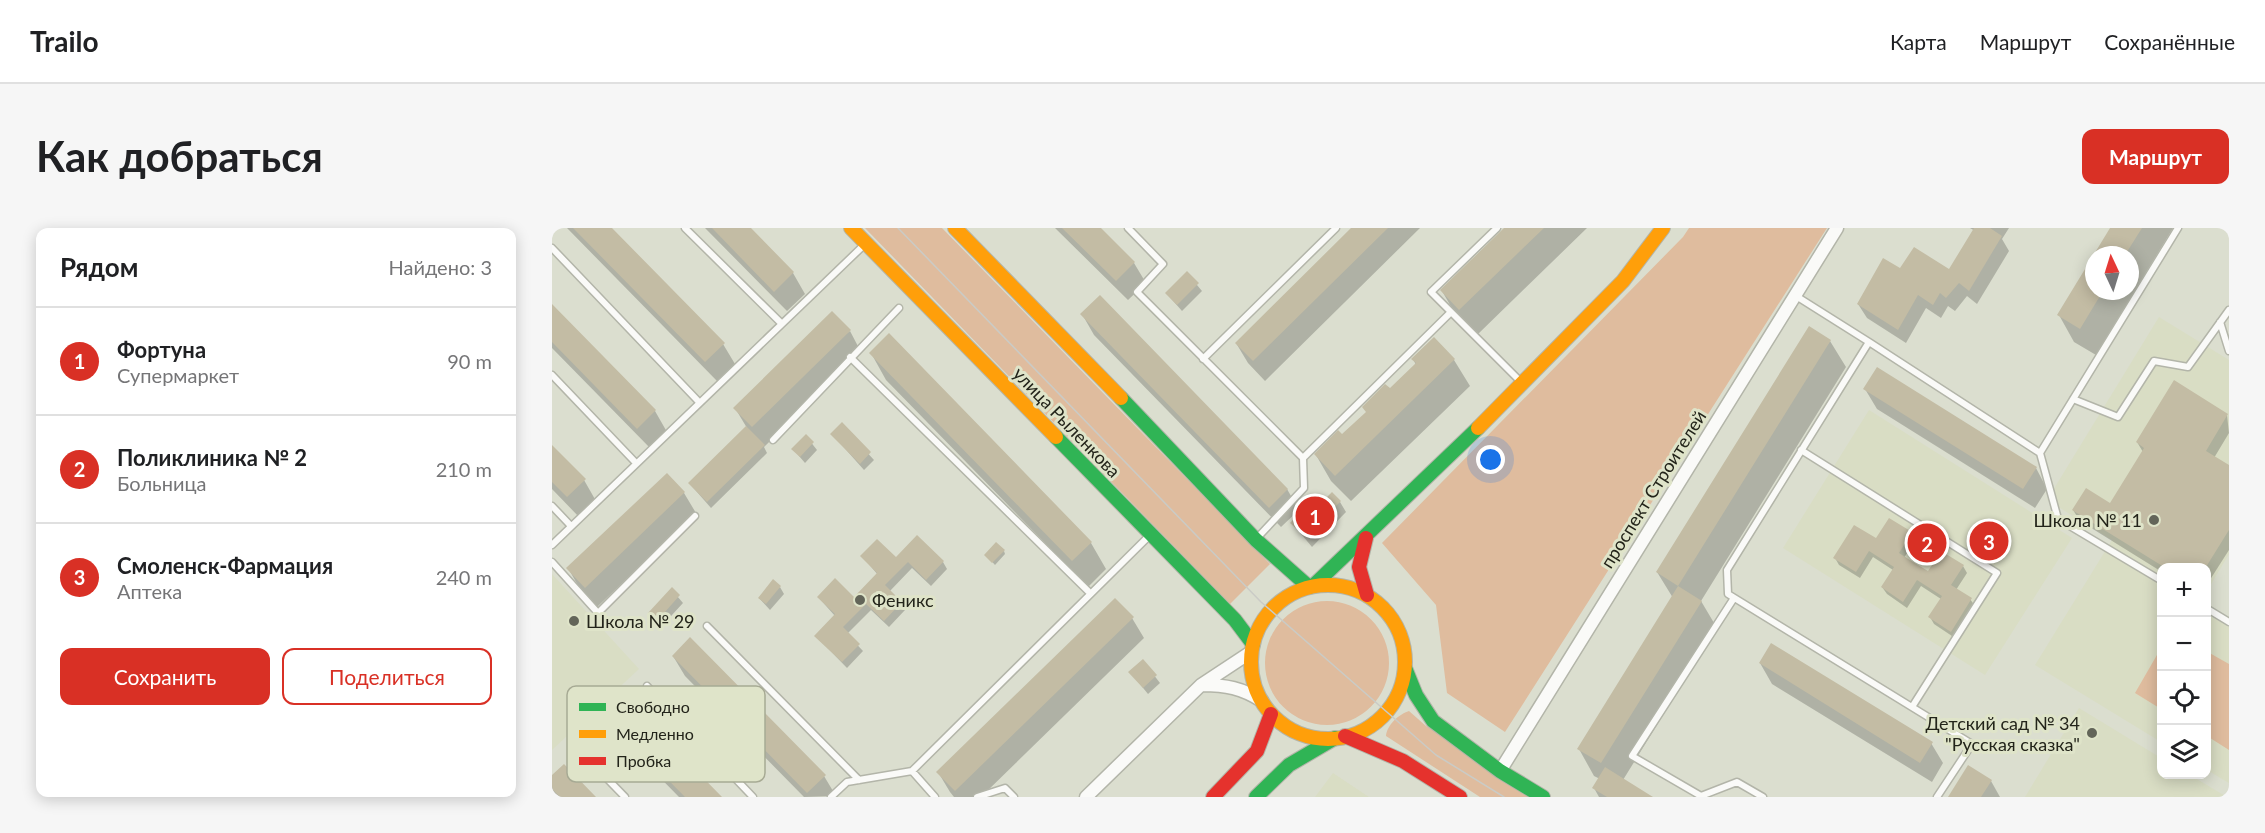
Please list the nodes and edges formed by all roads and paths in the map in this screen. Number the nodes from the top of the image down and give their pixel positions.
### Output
1 (685, 228) edge
2 (851, 228) edge
3 (955, 228) edge
4 (1128, 228) edge
5 (1336, 228) edge
6 (1497, 228) edge
7 (1663, 228) edge
8 (1837, 228) edge
9 (2178, 228) edge
10 (866, 243) junction
11 (552, 248) edge
12 (1796, 296) junction
13 (898, 308) dead end
14 (2229, 309) edge
15 (1450, 313) junction
16 (2220, 322) junction
17 (781, 323) junction
18 (1869, 342) junction
19 (2229, 351) edge
20 (850, 357) junction
21 (1203, 359) junction
22 (552, 375) edge
23 (1524, 384) junction
24 (2073, 399) junction
25 (699, 402) junction
26 (773, 440) dead end
27 (1801, 450) junction
28 (2040, 453) junction
29 (1303, 458) junction
30 (636, 463) junction
31 (552, 506) edge
32 (695, 516) dead end
33 (571, 526) junction
34 (1151, 534) junction
35 (1366, 536) junction
36 (1256, 540) junction
37 (552, 545) edge
38 (552, 562) edge
39 (2157, 578) edge
40 (1311, 587) junction
41 (1090, 593) junction
42 (1367, 596) junction
43 (1734, 598) junction
44 (2211, 611) edge
45 (2229, 622) edge
46 (707, 626) dead end
47 (1252, 649) junction
48 (1405, 668) junction
49 (1201, 685) junction
50 (1262, 701) junction
51 (1912, 707) junction
52 (1271, 714) junction
53 (1340, 737) junction
54 (912, 771) junction
55 (1500, 771) junction
56 (859, 780) junction
57 (610, 782) edge
58 (739, 782) edge
59 (625, 797) edge
60 (753, 797) edge
61 (831, 797) edge
62 (935, 797) edge
63 (977, 797) edge
64 (1014, 797) edge
65 (1086, 797) edge
66 (1213, 797) edge
67 (1256, 797) edge
68 (1460, 797) edge
69 (1543, 797) edge
70 (1763, 797) edge
71 (1937, 797) edge

1 - 17 lane
2 - 10 main road, улица Рыленкова
3 - 36 main road
4 - 21 lane
5 - 21 lane
6 - 15 lane
7 - 23 main road
8 - 12 street, проспект Строителей
9 - 24 lane
10 - 17 lane
10 - 34 main road, улица Рыленкова
11 - 25 lane
12 - 18 lane
12 - 55 street, проспект Строителей
13 - 20 lane
14 - 16 lane
15 - 23 lane
15 - 29 lane
16 - 19 lane
16 - 24 lane
17 - 25 lane
18 - 27 lane
18 - 28 lane
20 - 26 lane
20 - 41 lane
21 - 29 lane
22 - 30 lane
23 - 35 main road
24 - 28 lane
25 - 30 lane
27 - 43 lane
27 - 51 lane
28 - 39 lane
29 - 36 lane
30 - 33 lane
31 - 33 lane
32 - 38 lane
33 - 37 lane
34 - 41 lane
34 - 47 main road, улица Рыленкова
35 - 40 main road
35 - 42 main road
36 - 40 main road
40 - 42 main road
40 - 47 main road
41 - 54 lane
42 - 48 main road
43 - 51 lane
43 - 70 lane
44 - 45 lane
46 - 56 lane
47 - 49 street
47 - 50 main road
48 - 53 main road
48 - 55 main road
49 - 50 street
49 - 65 street
50 - 52 main road
51 - 71 lane
52 - 53 main road
52 - 66 main road
53 - 67 main road
53 - 68 main road
54 - 56 lane
54 - 62 lane
55 - 69 main road
56 - 61 lane
57 - 59 lane
58 - 60 lane
63 - 64 lane

